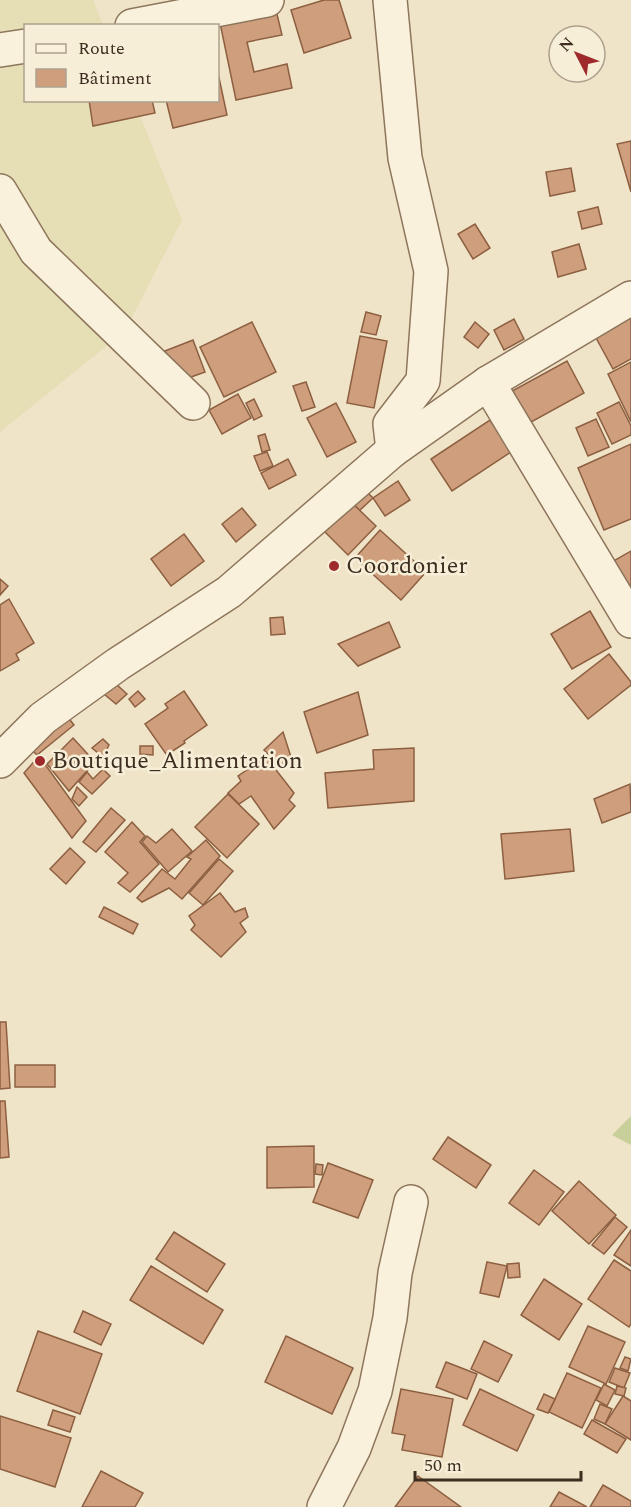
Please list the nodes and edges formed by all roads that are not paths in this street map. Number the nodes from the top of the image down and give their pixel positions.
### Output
1 (267, 0) edge
2 (390, 0) edge
3 (142, 24) edge
4 (24, 46) edge
5 (0, 50) edge
6 (0, 191) edge
7 (631, 298) edge
8 (488, 383) junction
9 (193, 403) dead end
10 (393, 450) junction
11 (631, 621) edge
12 (0, 761) edge
13 (411, 1202) dead end
14 (324, 1507) edge

1 - 3 street
2 - 10 street
4 - 5 street
6 - 9 street
7 - 8 street
8 - 10 street
8 - 11 street
10 - 12 street
13 - 14 street

